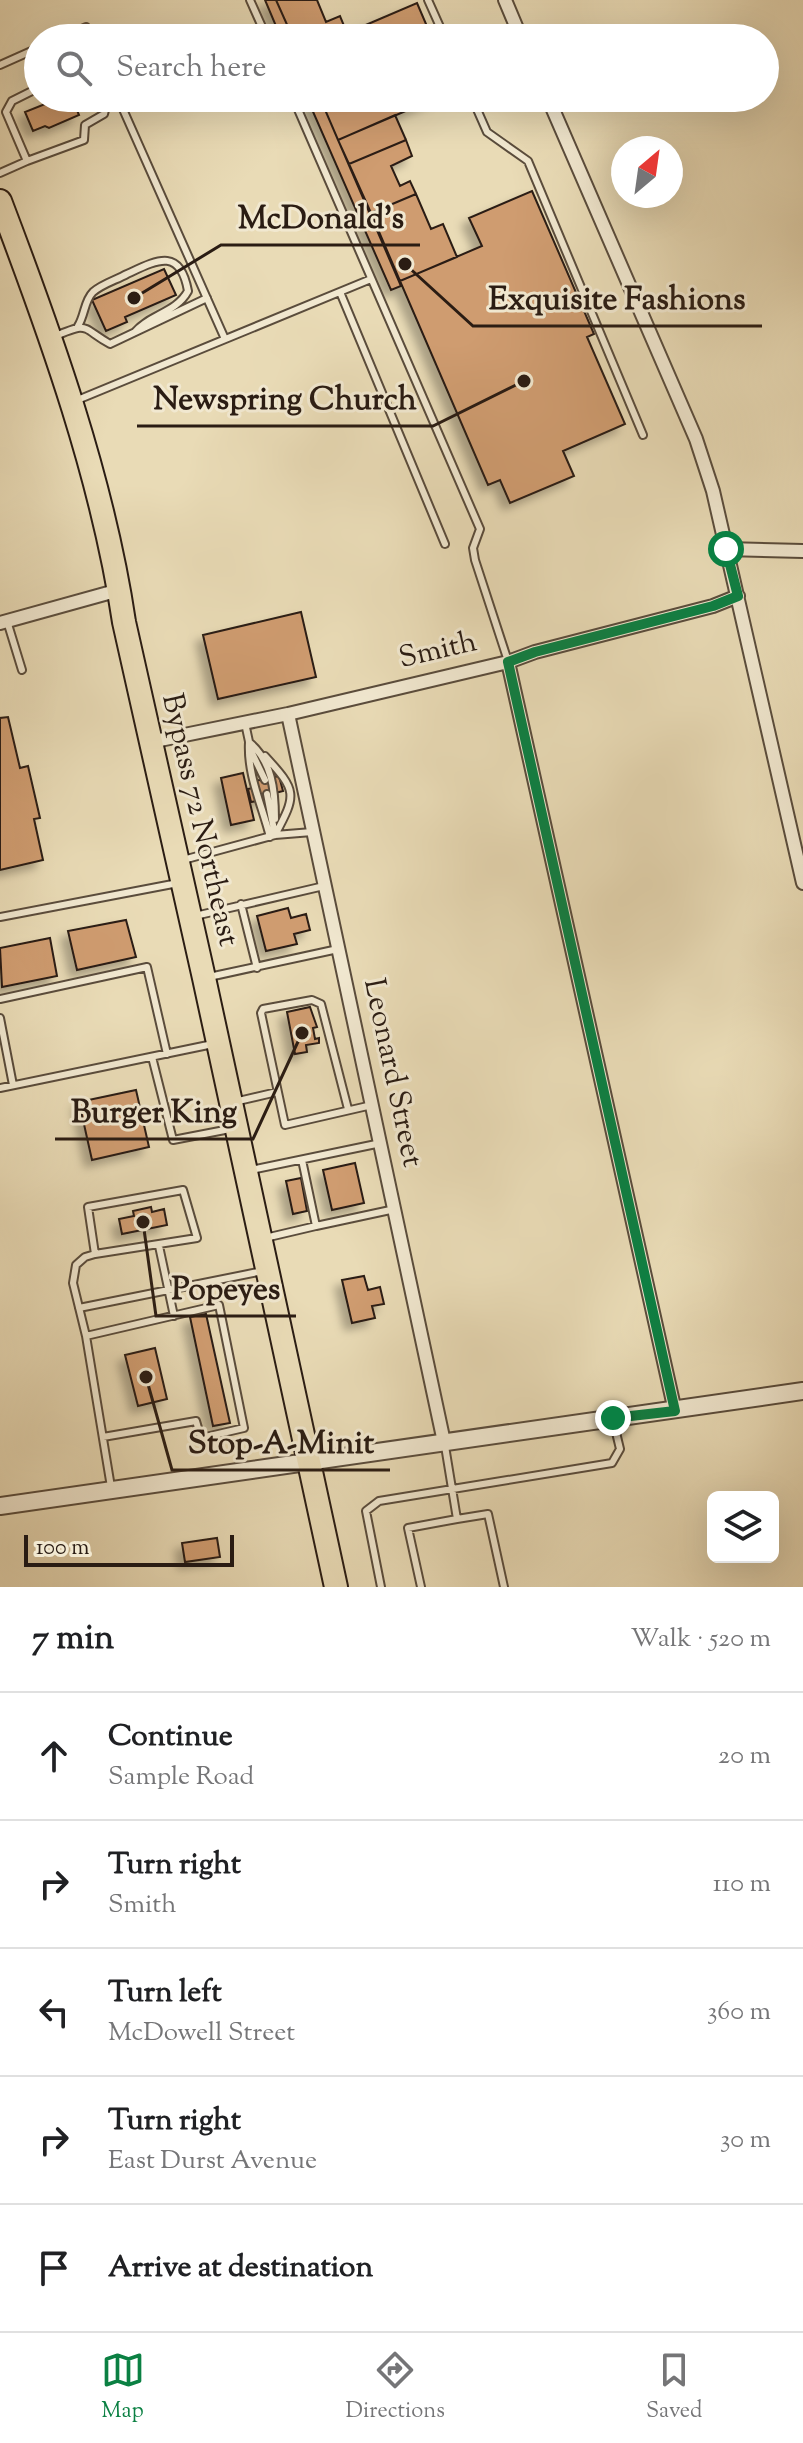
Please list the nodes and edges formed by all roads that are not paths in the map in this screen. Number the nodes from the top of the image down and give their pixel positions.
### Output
1 (250, 0) edge
2 (428, 0) edge
3 (505, 0) edge
4 (261, 24) edge
5 (439, 24) edge
6 (515, 24) edge
7 (24, 54) edge
8 (0, 65) edge
9 (24, 95) edge
10 (104, 112) edge
11 (124, 112) edge
12 (299, 112) edge
13 (478, 112) edge
14 (554, 112) edge
15 (27, 161) junction
16 (0, 173) edge
17 (0, 201) edge
18 (371, 279) junction
19 (340, 292) junction
20 (207, 298) junction
21 (78, 326) junction
22 (135, 332) junction
23 (49, 339) junction
24 (225, 339) junction
25 (70, 403) junction
26 (643, 435) dead end
27 (445, 544) dead end
28 (726, 549) junction
29 (803, 551) edge
30 (119, 590) junction
31 (738, 596) junction
32 (4, 622) edge
33 (508, 662) junction
34 (22, 670) dead end
35 (288, 714) junction
36 (245, 722) junction
37 (150, 742) junction
38 (249, 742) junction
39 (262, 753) junction
40 (265, 780) dead end
41 (267, 794) dead end
42 (312, 832) junction
43 (272, 836) junction
44 (179, 872) junction
45 (803, 883) edge
46 (324, 886) junction
47 (241, 904) junction
48 (0, 917) edge
49 (190, 917) junction
50 (338, 949) junction
51 (257, 968) junction
52 (204, 978) junction
53 (0, 999) edge
54 (0, 1018) edge
55 (217, 1043) junction
56 (167, 1054) junction
57 (152, 1057) junction
58 (13, 1085) junction
59 (0, 1088) edge
60 (277, 1092) junction
61 (230, 1103) junction
62 (373, 1104) junction
63 (348, 1109) junction
64 (235, 1128) junction
65 (381, 1143) junction
66 (302, 1160) junction
67 (245, 1172) junction
68 (395, 1209) junction
69 (316, 1226) junction
70 (261, 1240) junction
71 (159, 1246) junction
72 (95, 1254) junction
73 (267, 1270) junction
74 (169, 1288) junction
75 (79, 1308) junction
76 (174, 1316) junction
77 (86, 1336) junction
78 (803, 1391) edge
79 (675, 1411) junction
80 (613, 1418) junction
81 (103, 1437) junction
82 (444, 1442) junction
83 (309, 1462) junction
84 (451, 1489) junction
85 (111, 1490) junction
86 (0, 1506) edge
87 (457, 1519) junction
88 (380, 1534) dead end
89 (371, 1535) junction
90 (382, 1549) dead end
91 (374, 1551) junction
92 (387, 1562) dead end
93 (376, 1564) junction
94 (336, 1587) edge
95 (381, 1587) edge
96 (421, 1587) edge
97 (504, 1587) edge

1 - 4 lane
2 - 5 lane
3 - 6 street
7 - 8 lane
9 - 15 lane
10 - 15 lane
11 - 20 lane
12 - 18 lane
13 - 26 lane
14 - 28 street
15 - 16 lane
17 - 23 highway, Bypass 72 Northeast
18 - 19 lane
18 - 33 lane
19 - 24 lane
19 - 27 lane
20 - 22 lane
20 - 24 lane
21 - 22 lane
21 - 22 lane
21 - 23 lane
23 - 25 highway, Bypass 72 Northeast
24 - 25 lane
25 - 30 highway, Bypass 72 Northeast
28 - 29 street
28 - 31 street
30 - 32 street
30 - 37 highway, Bypass 72 Northeast
31 - 33 street, Smith
31 - 45 street
32 - 34 lane
33 - 35 street, Smith
33 - 79 street
35 - 36 street, Smith
35 - 42 street, Leonard Street
36 - 37 street, Smith
36 - 38 lane
37 - 44 highway, Bypass 72 Northeast
38 - 39 lane
38 - 40 lane
38 - 43 lane
39 - 43 lane
39 - 43 lane
41 - 43 lane
42 - 43 lane
42 - 46 street, Leonard Street
43 - 44 lane
44 - 48 lane
44 - 49 highway, Bypass 72 Northeast
46 - 47 lane
46 - 50 street, Leonard Street
47 - 49 lane
47 - 51 lane
49 - 52 highway, Bypass 72 Northeast
50 - 51 lane
50 - 62 street, Leonard Street
51 - 52 lane
52 - 55 highway, Bypass 72 Northeast
53 - 56 lane
54 - 58 lane
55 - 56 lane
55 - 61 highway, Bypass 72 Northeast
56 - 57 lane
57 - 58 lane
57 - 64 lane
58 - 59 lane
60 - 61 lane
60 - 63 lane
60 - 63 lane
61 - 64 highway, Bypass 72 Northeast
62 - 63 lane
62 - 65 street, Leonard Street
64 - 67 highway, Bypass 72 Northeast
65 - 66 lane
65 - 68 street, Leonard Street
66 - 67 lane
66 - 69 lane
67 - 70 highway, Bypass 72 Northeast
68 - 69 lane
68 - 82 street, Leonard Street
69 - 70 lane
70 - 73 highway, Bypass 72 Northeast
71 - 72 lane
71 - 72 lane
71 - 74 lane
72 - 75 lane
73 - 74 lane
73 - 83 highway, Bypass 72 Northeast
74 - 75 lane
74 - 76 lane
75 - 77 lane
76 - 77 lane
76 - 81 lane
77 - 81 lane
78 - 79 street
79 - 80 street
80 - 82 street
80 - 84 lane
81 - 85 lane
82 - 83 street
82 - 84 lane
83 - 85 street
83 - 94 highway, Bypass 72 Northeast
84 - 87 lane
84 - 89 lane
85 - 86 street
87 - 96 lane
87 - 97 lane
88 - 89 lane
89 - 91 lane
90 - 91 lane
91 - 93 lane
92 - 93 lane
93 - 95 lane

